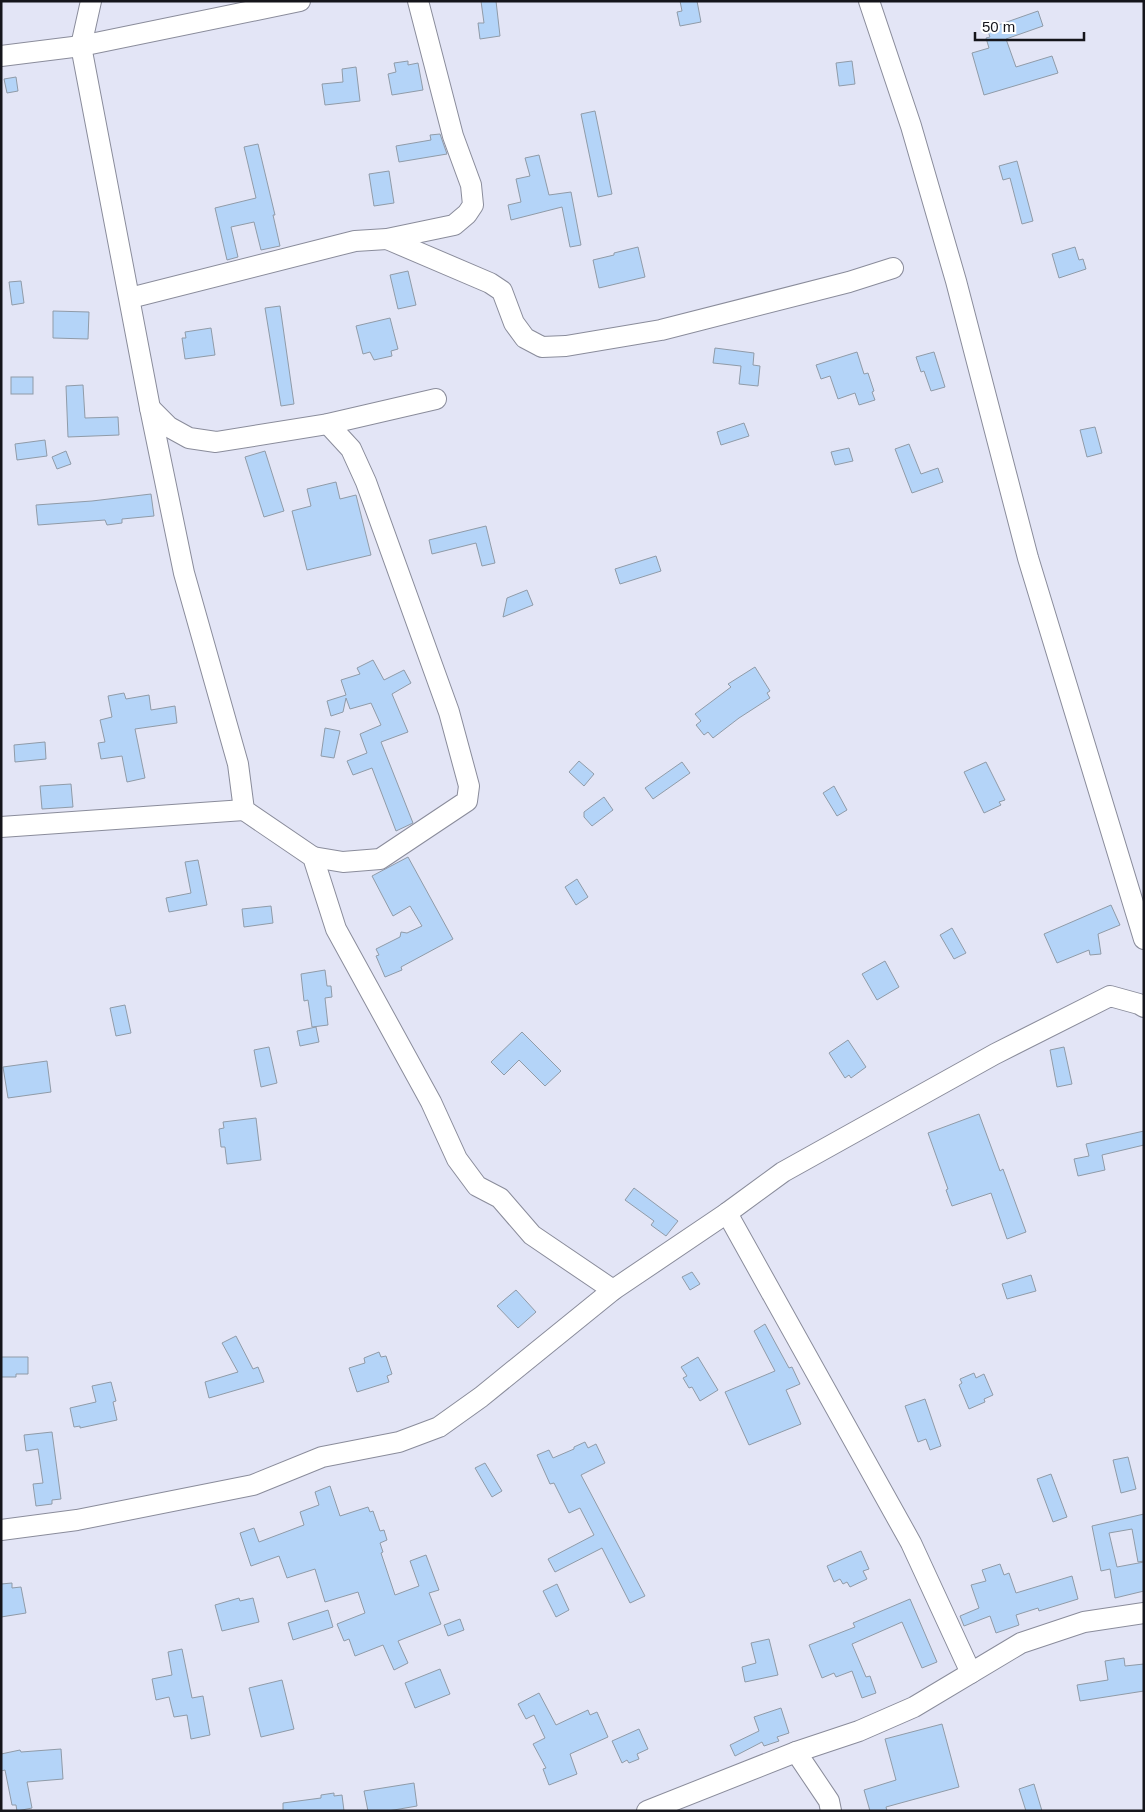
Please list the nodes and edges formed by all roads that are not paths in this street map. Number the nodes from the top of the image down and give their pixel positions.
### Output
1 (91, 1) edge
2 (300, 1) edge
3 (418, 1) edge
4 (868, 1) edge
5 (81, 46) junction
6 (1, 50) edge
7 (23, 53) junction
8 (1, 56) edge
9 (387, 239) junction
10 (893, 268) dead end
11 (130, 298) junction
12 (436, 399) dead end
13 (150, 408) junction
14 (328, 424) junction
15 (244, 810) junction
16 (1, 828) edge
17 (313, 857) junction
18 (1144, 939) edge
19 (1144, 1007) edge
20 (727, 1213) junction
21 (614, 1290) junction
22 (1, 1530) edge
23 (1144, 1613) edge
24 (971, 1673) junction
25 (796, 1752) junction
26 (647, 1811) edge
27 (831, 1811) edge

1 - 5 street
2 - 5 street
3 - 9 street
4 - 18 street
5 - 7 street
5 - 11 street
6 - 7 street
7 - 8 street
9 - 10 street
9 - 11 street
11 - 13 street
12 - 14 street
13 - 14 street
13 - 15 street
14 - 17 street
15 - 16 street
15 - 17 street
17 - 21 street
19 - 20 street
20 - 21 street
20 - 24 street
21 - 22 street
23 - 24 street
24 - 25 street
25 - 26 street
25 - 27 street

